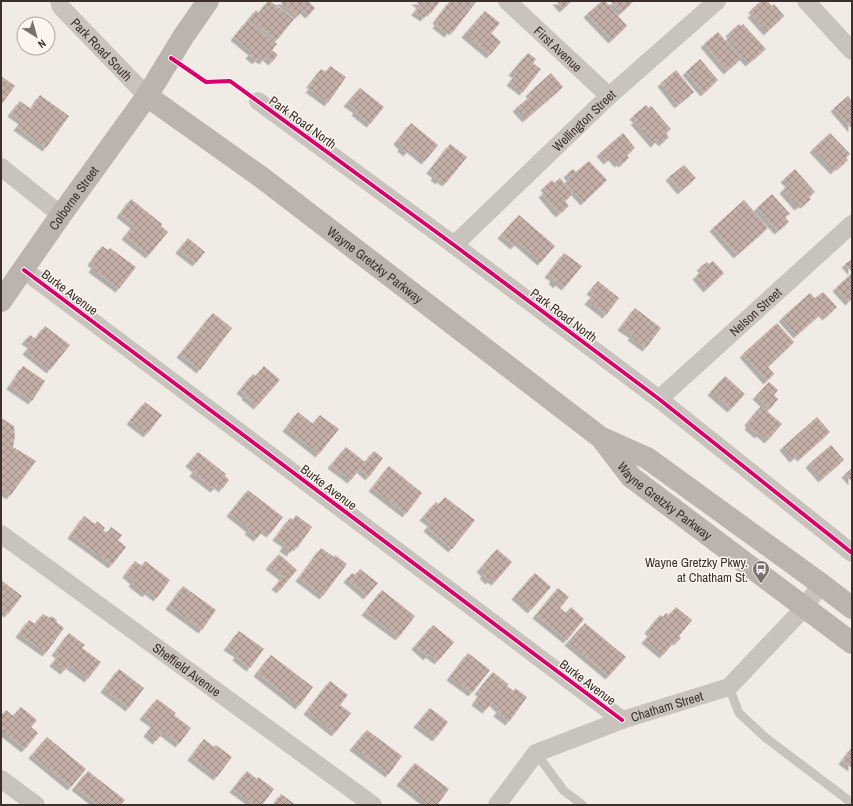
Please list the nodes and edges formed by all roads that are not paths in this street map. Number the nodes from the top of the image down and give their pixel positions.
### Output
1 (59, 1) edge
2 (208, 1) edge
3 (506, 1) edge
4 (717, 1) edge
5 (806, 1) edge
6 (852, 51) edge
7 (147, 96) junction
8 (609, 96) junction
9 (258, 101) dead end
10 (1, 167) edge
11 (61, 215) junction
12 (852, 224) edge
13 (454, 245) junction
14 (24, 270) junction
15 (1, 301) edge
16 (659, 400) junction
17 (600, 437) junction
18 (1, 534) edge
19 (852, 552) edge
20 (821, 584) junction
21 (804, 608) junction
22 (852, 608) edge
23 (852, 643) edge
24 (729, 687) junction
25 (622, 720) junction
26 (536, 753) junction
27 (1, 779) edge
28 (852, 803) edge
29 (36, 805) edge
30 (373, 805) edge
31 (497, 805) edge
32 (583, 805) edge

1 - 7 street, Park Road South
2 - 7 main road, Colborne Street
3 - 8 street, First Avenue
4 - 8 street, Wellington Street
5 - 6 street
7 - 11 main road, Colborne Street
7 - 17 main road, Wayne Gretzky Parkway
8 - 13 street, Wellington Street
9 - 13 street, Park Road North
10 - 11 street
11 - 14 main road, Colborne Street
12 - 16 street, Nelson Street
13 - 16 street, Park Road North
14 - 15 main road, Colborne Street
14 - 25 street, Burke Avenue
16 - 19 street, Park Road North
17 - 20 main road, Wayne Gretzky Parkway
17 - 21 main road, Wayne Gretzky Parkway
18 - 30 street, Sheffield Avenue
20 - 21 street, Chatham Street
20 - 22 main road, Wayne Gretzky Parkway
21 - 23 main road, Wayne Gretzky Parkway
21 - 24 street, Chatham Street
24 - 25 street, Chatham Street
24 - 28 lane
25 - 26 street, Chatham Street
26 - 31 street
26 - 32 lane
27 - 29 street

